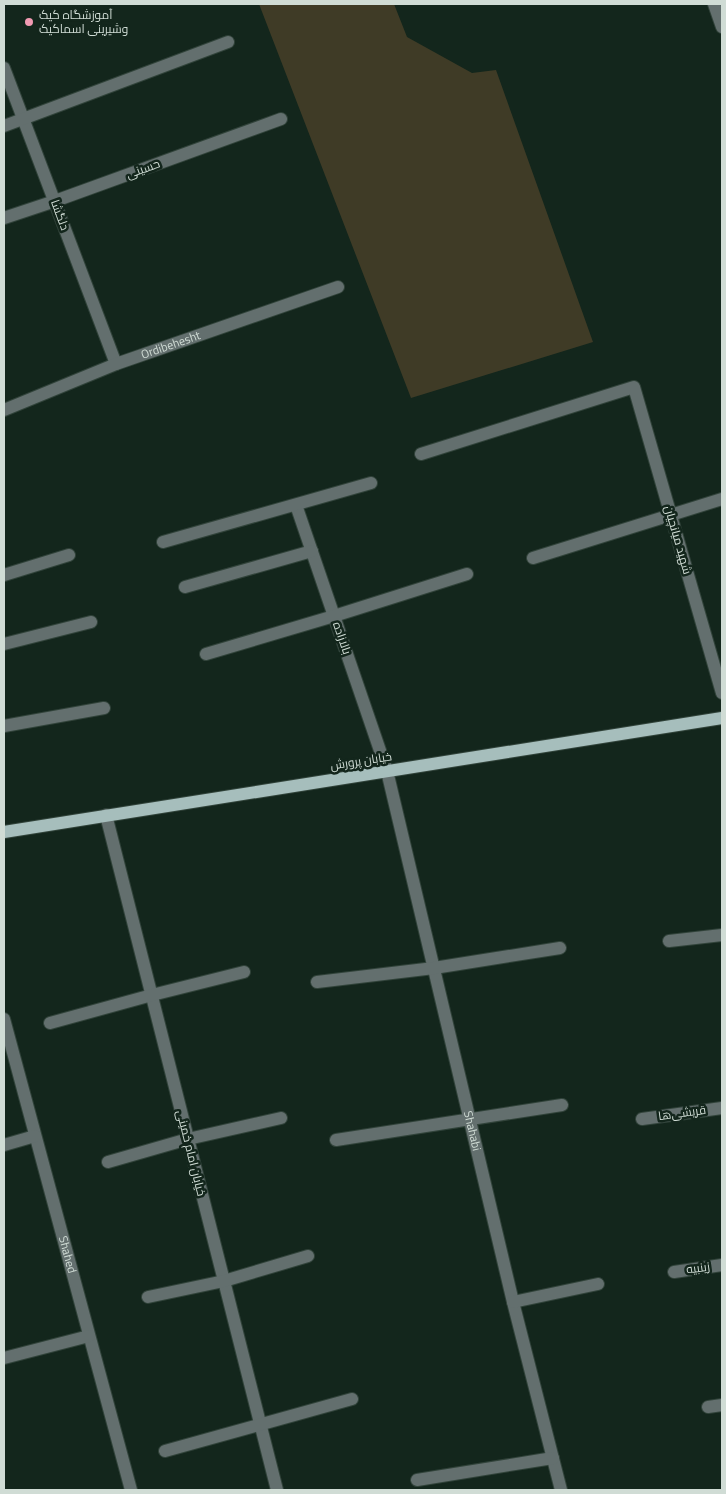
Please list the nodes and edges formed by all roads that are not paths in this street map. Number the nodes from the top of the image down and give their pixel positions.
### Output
1 (714, 4) edge
2 (722, 27) edge
3 (228, 42) dead end
4 (4, 68) edge
5 (24, 118) junction
6 (281, 119) dead end
7 (4, 126) edge
8 (55, 201) junction
9 (4, 218) edge
10 (338, 287) dead end
11 (116, 364) junction
12 (4, 410) edge
13 (421, 454) dead end
14 (371, 483) dead end
15 (722, 499) edge
16 (296, 505) junction
17 (671, 516) junction
18 (163, 542) dead end
19 (312, 550) junction
20 (69, 556) dead end
21 (533, 558) dead end
22 (467, 574) dead end
23 (4, 576) edge
24 (185, 587) dead end
25 (334, 616) junction
26 (91, 622) dead end
27 (4, 644) edge
28 (206, 654) dead end
29 (722, 693) edge
30 (104, 708) dead end
31 (722, 718) edge
32 (4, 726) edge
33 (387, 770) junction
34 (106, 815) junction
35 (4, 832) edge
36 (722, 935) edge
37 (669, 941) dead end
38 (560, 948) dead end
39 (434, 968) junction
40 (244, 972) dead end
41 (317, 982) dead end
42 (152, 995) junction
43 (50, 1023) dead end
44 (4, 1024) edge
45 (562, 1105) dead end
46 (722, 1108) edge
47 (281, 1118) dead end
48 (470, 1119) junction
49 (642, 1119) dead end
50 (35, 1136) junction
51 (188, 1139) junction
52 (336, 1140) dead end
53 (4, 1144) edge
54 (108, 1162) dead end
55 (308, 1256) dead end
56 (722, 1265) edge
57 (674, 1272) dead end
58 (224, 1281) junction
59 (598, 1284) dead end
60 (148, 1297) dead end
61 (513, 1302) junction
62 (89, 1336) junction
63 (4, 1358) edge
64 (352, 1398) dead end
65 (722, 1405) edge
66 (708, 1407) dead end
67 (260, 1426) junction
68 (165, 1451) dead end
69 (553, 1458) junction
70 (417, 1480) dead end
71 (131, 1490) edge
72 (277, 1490) edge
73 (561, 1490) edge

1 - 2 street
3 - 5 street
4 - 5 street, دلگشا
5 - 7 street
5 - 8 street, دلگشا
6 - 8 street, حسینی
8 - 9 street, حسینی
8 - 11 street, دلگشا
10 - 11 street, Ordibehesht
11 - 12 street, Ordibehesht
13 - 17 street, شهید میانچیان
14 - 16 street
15 - 17 street
16 - 18 street
16 - 19 street, بالازاده
17 - 21 street
17 - 29 street, شهید میانچیان
19 - 24 street
19 - 25 street, بالازاده
20 - 23 street
22 - 25 street
25 - 28 street
25 - 33 street, بالازاده
26 - 27 street
30 - 32 street
31 - 33 main road, خیابان پرورش
33 - 34 main road, خیابان پرورش
33 - 39 street, Shahabi
34 - 35 main road, خیابان پرورش
34 - 42 street, خیابان امام خمینی
36 - 37 street
38 - 39 street
39 - 41 street
39 - 48 street, Shahabi
40 - 42 street
42 - 43 street
42 - 51 street, خیابان امام خمینی
44 - 50 street, Shahed
45 - 48 street
46 - 49 street, قریشی‌ها
47 - 51 street
48 - 52 street
48 - 61 street, Shahabi
50 - 53 street
50 - 62 street, Shahed
51 - 54 street
51 - 58 street, خیابان امام خمینی
55 - 58 street
56 - 57 street, زینبیه
58 - 60 street
58 - 67 street, خیابان امام خمینی
59 - 61 street
61 - 69 street, Shahabi
62 - 63 street
62 - 71 street, Shahed
64 - 67 street
65 - 66 street
67 - 68 street
67 - 72 street, خیابان امام خمینی
69 - 70 street
69 - 73 street, Shahabi

